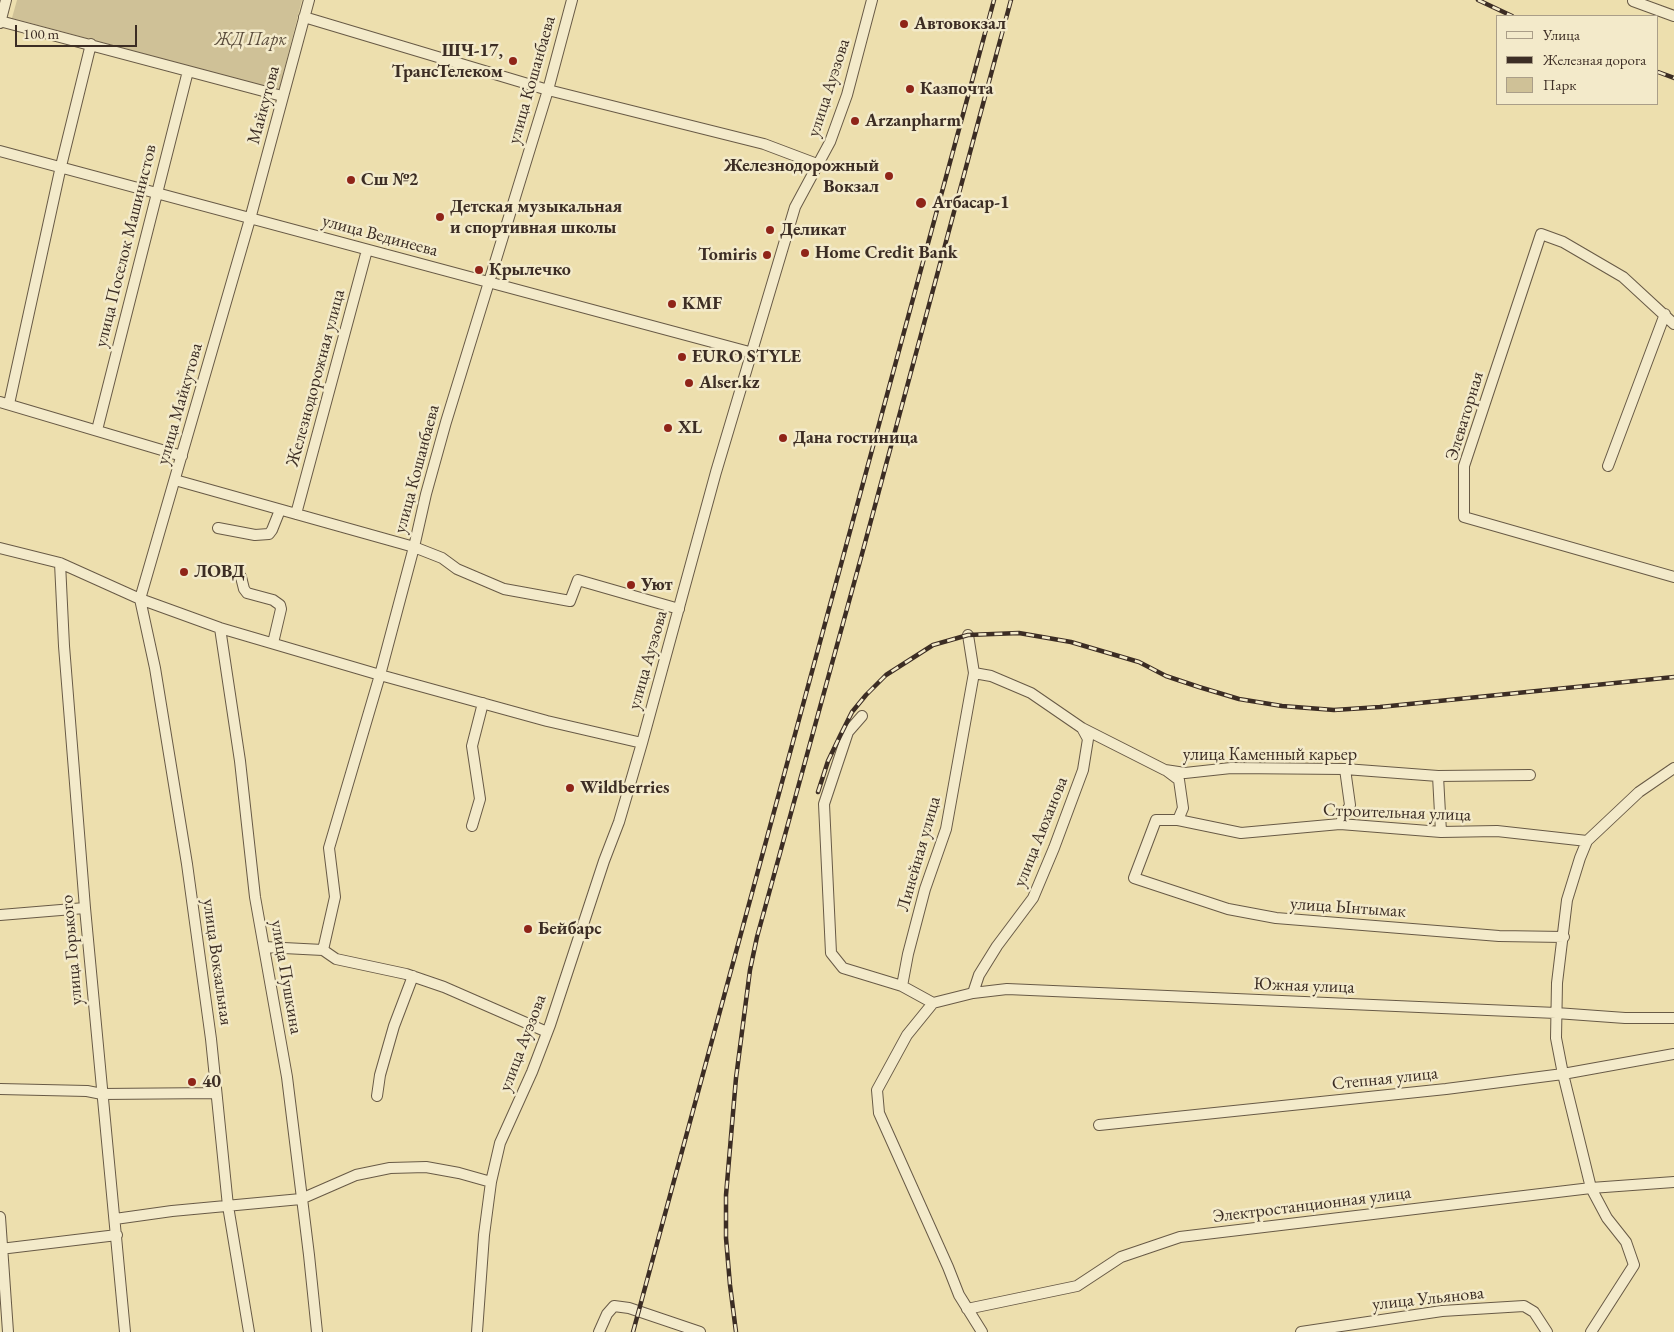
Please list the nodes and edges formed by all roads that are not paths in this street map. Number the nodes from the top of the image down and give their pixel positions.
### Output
1 (6, 0) edge
2 (309, 0) edge
3 (572, 0) edge
4 (872, 0) edge
5 (1633, 1) edge
6 (1674, 16) edge
7 (304, 17) junction
8 (0, 22) edge
9 (91, 44) junction
10 (188, 71) junction
11 (548, 90) junction
12 (282, 96) junction
13 (0, 151) edge
14 (817, 164) junction
15 (60, 166) junction
16 (156, 193) junction
17 (250, 219) junction
18 (367, 250) junction
19 (490, 281) junction
20 (1665, 314) junction
21 (1674, 324) edge
22 (752, 352) junction
23 (4, 403) edge
24 (97, 430) junction
25 (182, 456) junction
26 (1608, 466) dead end
27 (175, 480) junction
28 (280, 510) junction
29 (296, 514) junction
30 (218, 528) dead end
31 (414, 547) junction
32 (0, 548) edge
33 (60, 564) junction
34 (241, 577) dead end
35 (1674, 577) edge
36 (140, 599) junction
37 (679, 609) junction
38 (220, 628) junction
39 (968, 635) dead end
40 (273, 643) junction
41 (974, 673) junction
42 (380, 675) junction
43 (483, 704) junction
44 (862, 716) dead end
45 (1082, 728) junction
46 (642, 743) junction
47 (1674, 768) edge
48 (1345, 769) junction
49 (1165, 770) junction
50 (1530, 775) dead end
51 (1438, 776) junction
52 (1178, 820) junction
53 (1340, 824) junction
54 (472, 826) dead end
55 (1441, 832) junction
56 (1587, 841) junction
57 (1134, 878) joint
58 (85, 908) junction
59 (0, 915) edge
60 (1564, 937) junction
61 (264, 947) junction
62 (323, 950) junction
63 (413, 976) junction
64 (902, 986) junction
65 (973, 993) junction
66 (934, 1003) junction
67 (1556, 1013) junction
68 (1674, 1018) edge
69 (547, 1032) junction
70 (1674, 1054) edge
71 (1563, 1074) junction
72 (0, 1089) edge
73 (216, 1093) junction
74 (102, 1094) junction
75 (377, 1096) dead end
76 (1099, 1125) dead end
77 (491, 1182) junction
78 (1674, 1182) edge
79 (1591, 1188) junction
80 (302, 1199) junction
81 (228, 1206) junction
82 (0, 1216) edge
83 (116, 1219) junction
84 (117, 1235) junction
85 (1, 1249) edge
86 (967, 1309) junction
87 (8, 1332) edge
88 (126, 1332) edge
89 (250, 1332) edge
90 (317, 1332) edge
91 (477, 1332) edge
92 (599, 1332) edge
93 (700, 1332) edge
94 (982, 1332) edge
95 (1301, 1332) edge
96 (1547, 1332) edge
97 (1591, 1332) edge

1 - 8 street
2 - 7 street, Майкутова
3 - 11 street, улица Кошанбаева
4 - 14 street, улица Ауэзова
5 - 6 street
7 - 11 street
7 - 12 street, Майкутова
8 - 9 street
9 - 10 street
9 - 15 street
10 - 12 street
10 - 16 street, улица Поселок Машинистов
11 - 14 street
11 - 19 street, улица Кошанбаева
12 - 17 street, Майкутова
13 - 15 street, улица Вединеева
14 - 22 street, улица Ауэзова
15 - 16 street, улица Вединеева
15 - 23 street
16 - 17 street, улица Вединеева
16 - 24 street, улица Поселок Машинистов
17 - 18 street, улица Вединеева
17 - 25 street, улица Майкутова
18 - 19 street, улица Вединеева
18 - 29 street, Железнодорожная улица
19 - 22 street, улица Вединеева
19 - 31 street, улица Кошанбаева
20 - 21 street
20 - 26 street
20 - 35 street, Элеваторная
22 - 37 street, улица Ауэзова
23 - 24 street
24 - 25 street
25 - 27 street, улица Майкутова
27 - 28 street
27 - 36 street, улица Майкутова
28 - 29 street
28 - 30 street
29 - 31 street
31 - 37 street
31 - 42 street, улица Кошанбаева
32 - 33 street
33 - 36 street
33 - 58 street, улица Горького
34 - 40 street
36 - 38 street
36 - 73 street, улица Вокзальная
37 - 46 street, улица Ауэзова
38 - 40 street
38 - 61 street, улица Пушкина
39 - 41 street, Линейная улица
40 - 42 street
41 - 45 street, улица Каменный карьер
41 - 64 street, Линейная улица
42 - 43 street
42 - 62 street, улица Кошанбаева
43 - 46 street
43 - 54 street
44 - 64 street
45 - 49 street, улица Каменный карьер
45 - 65 street, улица Аюханова
46 - 69 street, улица Ауэзова
47 - 56 street
48 - 49 street, улица Каменный карьер
48 - 51 street, улица Каменный карьер
48 - 53 street
49 - 52 street
50 - 51 street, улица Каменный карьер
51 - 55 street
52 - 53 street, Строительная улица
52 - 57 street, Строительная улица
53 - 55 street, Строительная улица
55 - 56 street, Строительная улица
56 - 60 street
57 - 60 street, улица Ынтымак
58 - 59 street
58 - 74 street, улица Горького
60 - 67 street
61 - 62 street
61 - 80 street, улица Пушкина
62 - 63 street
63 - 69 street
63 - 75 street
64 - 66 street
65 - 66 street, Южная улица
65 - 67 street, Южная улица
66 - 86 street
67 - 68 street, Южная улица
67 - 71 street
69 - 77 street, улица Ауэзова
70 - 71 street, Степная улица
71 - 76 street, Степная улица
71 - 79 street
72 - 74 street
73 - 74 street
73 - 81 street, улица Вокзальная
74 - 83 street, улица Горького
77 - 80 street
77 - 91 street, улица Ауэзова
78 - 79 street, Электростанционная улица
79 - 86 street, Электростанционная улица
79 - 97 street
80 - 81 street
80 - 90 street, улица Пушкина
81 - 83 street
81 - 89 street, улица Вокзальная
82 - 85 street
83 - 84 street, улица Горького
84 - 85 street
84 - 88 street, улица Горького
85 - 87 street
86 - 94 street
92 - 93 street
95 - 96 street, улица Ульянова

